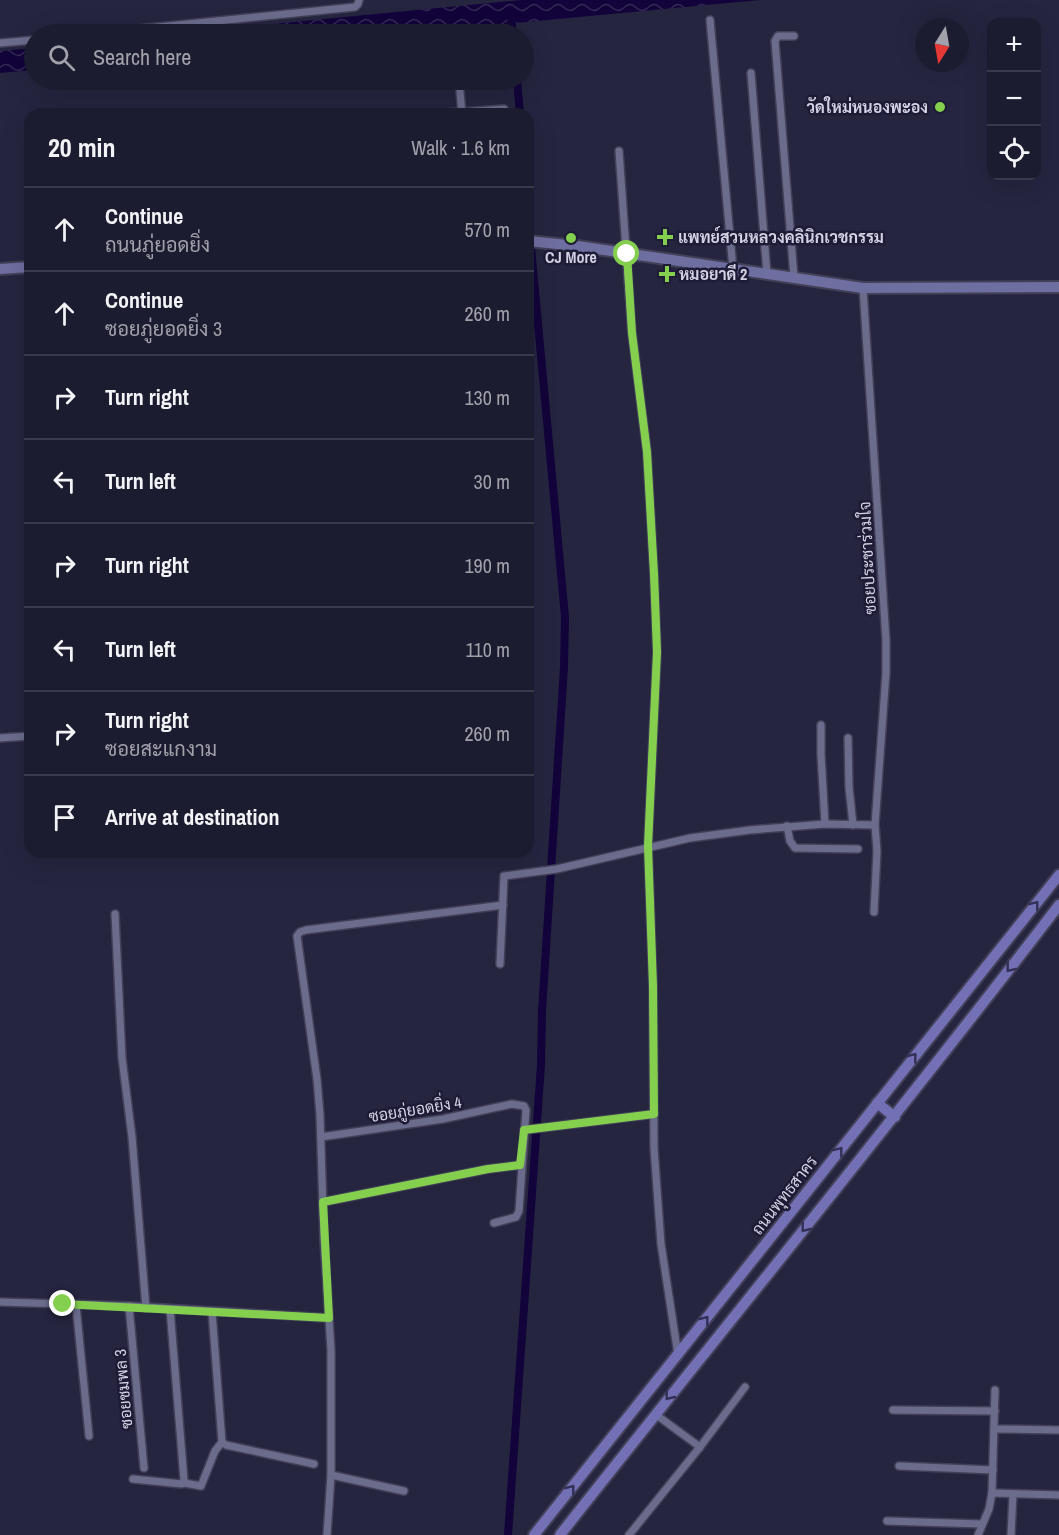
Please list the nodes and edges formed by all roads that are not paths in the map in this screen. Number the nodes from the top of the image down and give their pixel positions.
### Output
1 (358, 3) edge
2 (710, 20) dead end
3 (190, 24) edge
4 (794, 36) dead end
5 (24, 41) edge
6 (0, 43) edge
7 (751, 73) dead end
8 (460, 90) edge
9 (462, 108) edge
10 (619, 151) dead end
11 (534, 241) edge
12 (627, 254) junction
13 (24, 267) edge
14 (0, 268) edge
15 (733, 269) junction
16 (767, 274) junction
17 (794, 277) junction
18 (1059, 287) edge
19 (863, 288) junction
20 (821, 725) dead end
21 (24, 736) edge
22 (0, 738) edge
23 (848, 738) dead end
24 (825, 824) junction
25 (853, 825) junction
26 (875, 825) junction
27 (787, 826) junction
28 (648, 846) junction
29 (858, 849) dead end
30 (1059, 875) edge
31 (503, 905) junction
32 (1059, 905) edge
33 (874, 912) dead end
34 (115, 914) dead end
35 (500, 964) dead end
36 (877, 1103) junction
37 (654, 1114) junction
38 (895, 1117) junction
39 (524, 1130) junction
40 (321, 1137) junction
41 (520, 1165) junction
42 (323, 1202) junction
43 (494, 1223) dead end
44 (0, 1302) edge
45 (76, 1305) junction
46 (129, 1306) junction
47 (146, 1308) junction
48 (170, 1309) junction
49 (212, 1312) junction
50 (329, 1318) junction
51 (678, 1355) junction
52 (745, 1387) dead end
53 (995, 1390) dead end
54 (893, 1410) dead end
55 (995, 1411) junction
56 (656, 1414) junction
57 (995, 1429) junction
58 (1059, 1430) edge
59 (89, 1436) dead end
60 (222, 1442) junction
61 (700, 1447) junction
62 (314, 1464) dead end
63 (900, 1466) dead end
64 (144, 1468) dead end
65 (993, 1470) junction
66 (331, 1475) junction
67 (133, 1479) dead end
68 (184, 1483) junction
69 (404, 1491) dead end
70 (993, 1493) junction
71 (1013, 1494) junction
72 (1059, 1495) edge
73 (887, 1521) dead end
74 (982, 1524) junction
75 (327, 1535) edge
76 (534, 1535) edge
77 (560, 1535) edge
78 (629, 1535) edge
79 (978, 1535) edge
80 (1011, 1535) edge

1 - 3 street
2 - 15 street
4 - 17 street
5 - 6 street
7 - 16 street
8 - 9 street
10 - 12 street
11 - 12 main road
12 - 15 main road
12 - 28 street
13 - 14 main road
15 - 16 main road
16 - 17 main road
17 - 19 main road
18 - 19 main road
19 - 26 street, ซอยประชาร่วมใจ
20 - 24 street
21 - 22 street
23 - 25 street
24 - 25 street
24 - 27 street
25 - 26 street
26 - 33 street, ซอยประชาร่วมใจ
27 - 28 street
27 - 29 street
28 - 31 street
28 - 37 street
36 -> 30 main road, ถนนพุทธสาคร
31 - 35 street
31 - 40 street
32 -> 38 main road
34 - 47 street
36 - 38 main road
51 -> 36 main road, ถนนพุทธสาคร
37 - 39 street
37 - 51 street
38 -> 56 main road
39 - 40 street, ซอยภู่ยอดยิ่ง 4
39 - 41 street
40 - 42 street
41 - 42 street
41 - 43 street
42 - 50 street
44 - 45 street
45 - 46 street
45 - 59 street
46 - 47 street
46 - 64 street, ซอยชมพล 3
47 - 48 street
48 - 49 street
48 - 68 street
49 - 50 street
49 - 60 street
50 - 66 street
76 -> 51 main road, ถนนพุทธสาคร
52 - 61 street
53 - 55 street
54 - 55 street
55 - 57 street
56 - 61 street
56 - 77 main road
57 - 58 street
57 - 65 street
60 - 62 street
60 - 68 street
61 - 78 street
63 - 65 street
65 - 70 street
66 - 69 street
66 - 75 street
67 - 68 street
70 - 71 street
70 - 74 street
71 - 72 street
71 - 80 street
73 - 74 street
74 - 79 street

